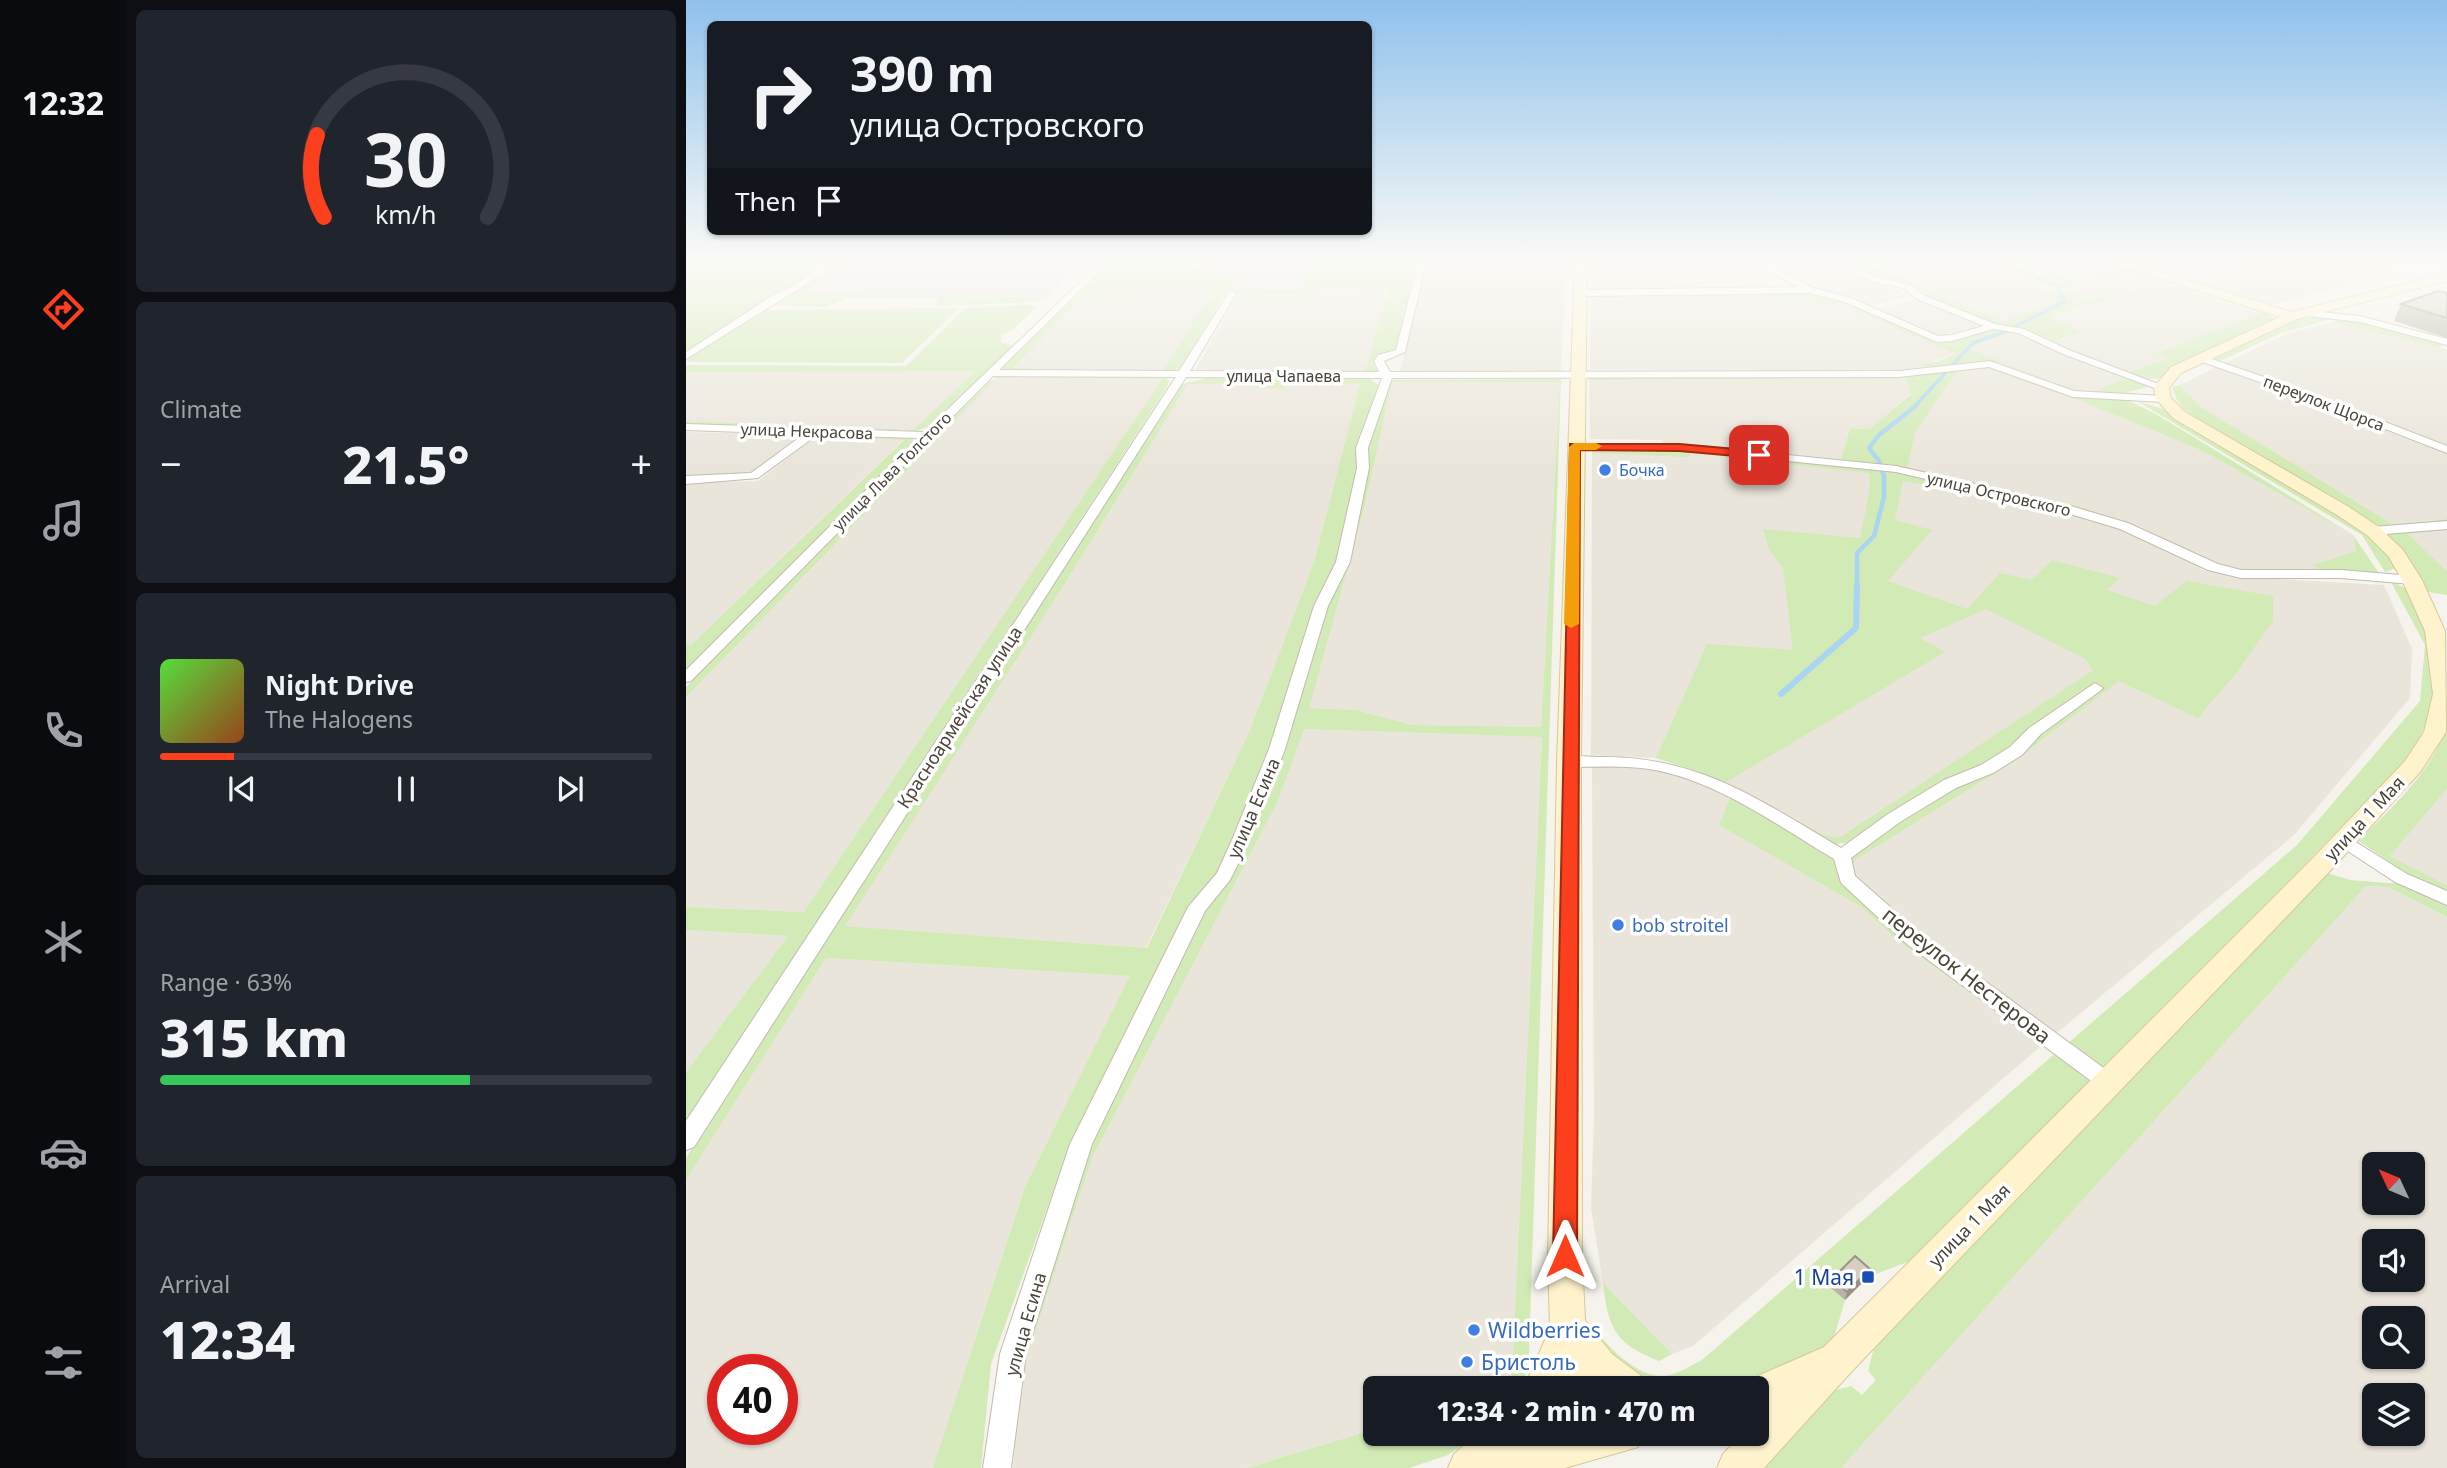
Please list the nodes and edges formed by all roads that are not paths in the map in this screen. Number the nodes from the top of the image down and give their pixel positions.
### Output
1 (723, 332) edge
2 (1033, 332) edge
3 (1209, 332) edge
4 (1405, 332) edge
5 (1579, 332) edge
6 (1920, 332) edge
7 (1974, 332) edge
8 (2022, 332) edge
9 (2260, 332) edge
10 (2407, 332) edge
11 (2447, 342) edge
12 (686, 356) edge
13 (2200, 358) junction
14 (991, 373) junction
15 (1182, 375) junction
16 (1577, 375) junction
17 (1387, 377) junction
18 (2162, 393) junction
19 (686, 427) edge
20 (815, 431) junction
21 (927, 435) junction
22 (1574, 447) junction
23 (2447, 450) edge
24 (686, 480) edge
25 (2447, 525) edge
26 (2373, 531) junction
27 (2412, 580) junction
28 (686, 678) edge
29 (2095, 688) dead end
30 (1569, 762) junction
31 (2343, 841) junction
32 (1842, 856) junction
33 (2447, 898) edge
34 (2109, 1083) junction
35 (686, 1140) edge
36 (1568, 1327) junction
37 (1549, 1376) edge
38 (1570, 1376) edge
39 (1611, 1376) edge
40 (1769, 1409) edge
41 (1493, 1446) edge
42 (1737, 1446) edge
43 (1748, 1446) edge
44 (1572, 1450) edge
45 (997, 1468) edge
46 (1468, 1468) edge
47 (1491, 1468) edge
48 (1719, 1468) edge
49 (1737, 1468) edge

1 - 12 street
2 - 14 street, улица Льва Толстого
3 - 15 street, Красноармейская улица
4 - 17 street, улица Есина
5 - 16 main road
6 - 7 street
8 - 18 street
9 - 13 main road
10 - 11 street
13 - 18 main road
13 - 23 street, переулок Щорса
14 - 15 street, улица Чапаева
14 - 21 street, улица Льва Толстого
15 - 17 street, улица Чапаева
15 - 35 street, Красноармейская улица
16 - 17 street, улица Чапаева
16 - 18 street, улица Чапаева
16 - 22 main road
17 - 45 street, улица Есина
18 - 26 main road, улица 1 Мая
19 - 20 street, улица Некрасова
20 - 21 street, улица Некрасова
20 - 24 street
21 - 28 street, улица Льва Толстого
22 - 27 street, улица Островского
22 - 30 main road
25 - 26 street
26 - 27 main road, улица 1 Мая
27 - 31 main road, улица 1 Мая
29 - 32 street
30 - 32 street
30 - 36 main road
31 - 33 street
31 - 34 main road, улица 1 Мая
32 - 34 street, переулок Нестерова
34 - 40 main road, улица 1 Мая
36 - 37 street
36 - 38 main road
36 - 39 main road
41 - 46 main road
42 - 48 main road
43 - 49 main road, улица 1 Мая
44 - 47 main road

